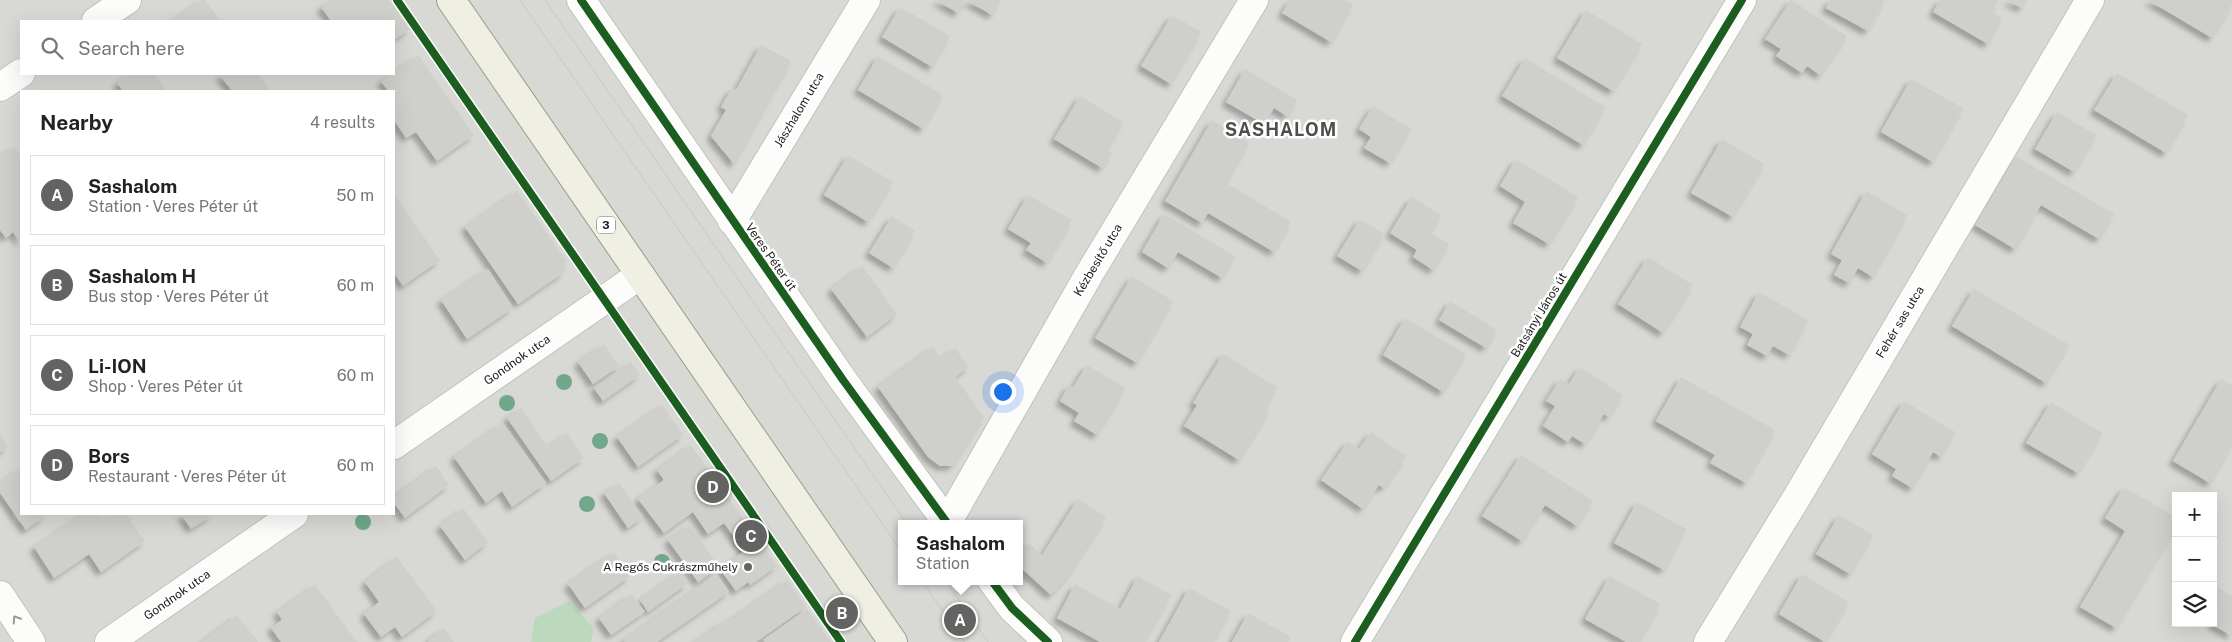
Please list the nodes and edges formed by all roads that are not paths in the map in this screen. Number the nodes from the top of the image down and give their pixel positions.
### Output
1 (127, 0) edge
2 (451, 0) edge
3 (581, 0) edge
4 (866, 0) edge
5 (1254, 0) edge
6 (1742, 0) edge
7 (2090, 0) edge
8 (97, 20) edge
9 (20, 74) edge
10 (0, 87) edge
11 (732, 221) junction
12 (640, 275) junction
13 (395, 444) edge
14 (293, 515) edge
15 (945, 520) edge
16 (949, 520) edge
17 (995, 585) edge
18 (0, 595) edge
19 (31, 642) edge
20 (109, 642) edge
21 (894, 642) edge
22 (1048, 642) edge
23 (1355, 642) edge
24 (1708, 642) edge

1 - 8 street
2 - 12 main road, 3
3 - 11 street, Veres Péter út
4 - 11 street, Jászhalom utca
5 - 16 street, Kézbesítő utca
6 - 23 street, Batsányi János út
7 - 24 street, Fehér sas utca
9 - 10 street
11 - 15 street, Veres Péter út
12 - 13 street, Gondnok utca
12 - 21 main road, 3
14 - 20 street, Gondnok utca
17 - 22 street
19 -> 18 street

